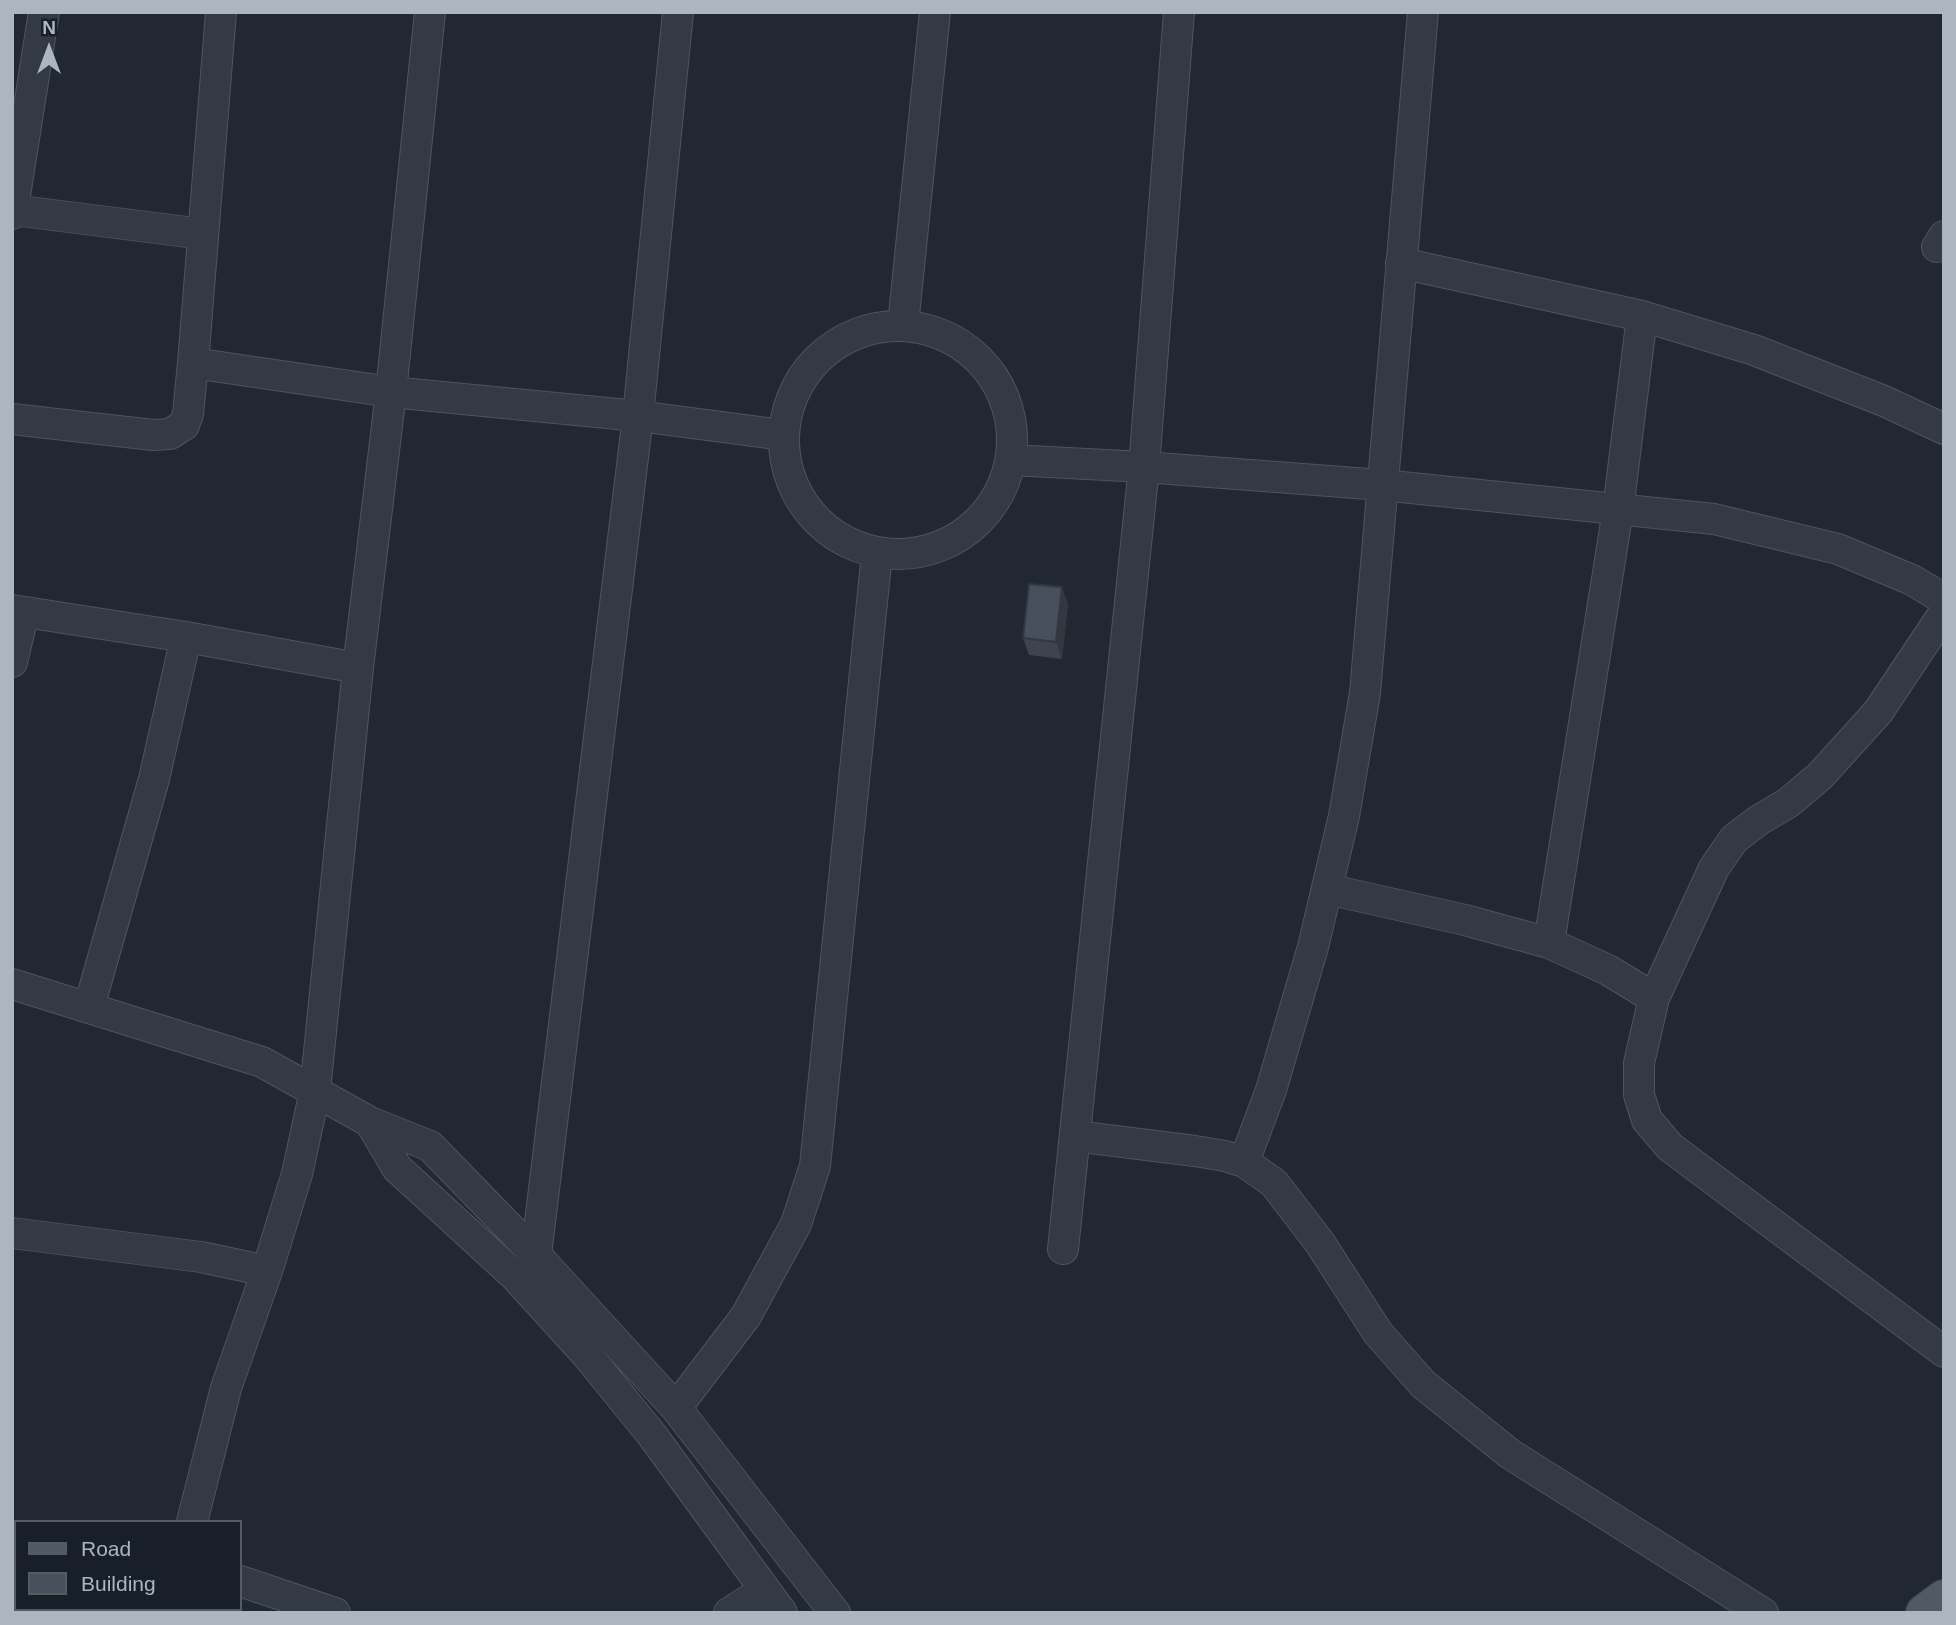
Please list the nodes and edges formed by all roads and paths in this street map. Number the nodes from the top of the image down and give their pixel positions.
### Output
1 (44, 12) edge
2 (221, 12) edge
3 (430, 12) edge
4 (678, 12) edge
5 (935, 12) edge
6 (1180, 12) edge
7 (1423, 12) edge
8 (13, 212) edge
9 (202, 234) junction
10 (1401, 263) junction
11 (1642, 316) junction
12 (903, 325) junction
13 (193, 363) junction
14 (391, 392) junction
15 (638, 416) junction
16 (12, 419) edge
17 (1944, 429) edge
18 (783, 435) junction
19 (1011, 460) junction
20 (1144, 467) junction
21 (1382, 485) junction
22 (1618, 510) junction
23 (877, 553) junction
24 (1944, 599) edge
25 (18, 611) edge
26 (1944, 613) edge
27 (186, 637) junction
28 (12, 662) edge
29 (358, 668) junction
30 (1327, 889) junction
31 (1549, 943) junction
32 (12, 984) edge
33 (1654, 998) junction
34 (89, 1007) junction
35 (315, 1091) junction
36 (370, 1122) junction
37 (1075, 1136) junction
38 (1244, 1162) junction
39 (12, 1233) edge
40 (1063, 1250) dead end
41 (536, 1255) junction
42 (267, 1271) junction
43 (1944, 1352) edge
44 (676, 1408) junction
45 (193, 1520) edge
46 (242, 1582) edge
47 (1944, 1599) edge
48 (774, 1602) edge
49 (335, 1613) edge
50 (729, 1613) edge
51 (835, 1613) edge
52 (1763, 1613) edge
53 (1925, 1613) edge

1 - 8 street
2 - 9 street
3 - 14 street
4 - 15 street
5 - 12 street
6 - 20 street
7 - 10 street
8 - 9 street
9 - 13 street
10 - 11 street
10 - 21 street
11 - 17 street
11 - 22 street
12 - 18 street
12 - 19 street
13 - 14 street
13 - 16 street
14 - 15 street
14 - 29 street
15 - 18 street
15 - 41 street
18 - 23 street
19 - 20 street
19 - 23 street
20 - 21 street
20 - 37 street
21 - 22 street
21 - 30 street
22 - 24 street
22 - 31 street
23 - 44 street
25 - 27 street
25 - 28 street
26 - 33 street
27 - 29 street
27 - 34 street
29 - 35 street
30 - 31 street
30 - 38 street
31 - 33 street
32 - 34 street
33 - 43 street
34 - 35 street
35 - 36 street
35 - 42 street
36 - 41 street
36 - 48 street
37 - 38 street
37 - 40 street
38 - 52 street
39 - 42 street
41 - 44 street
42 - 45 street
44 - 51 street
46 - 49 street
47 - 53 main road
48 - 50 street

